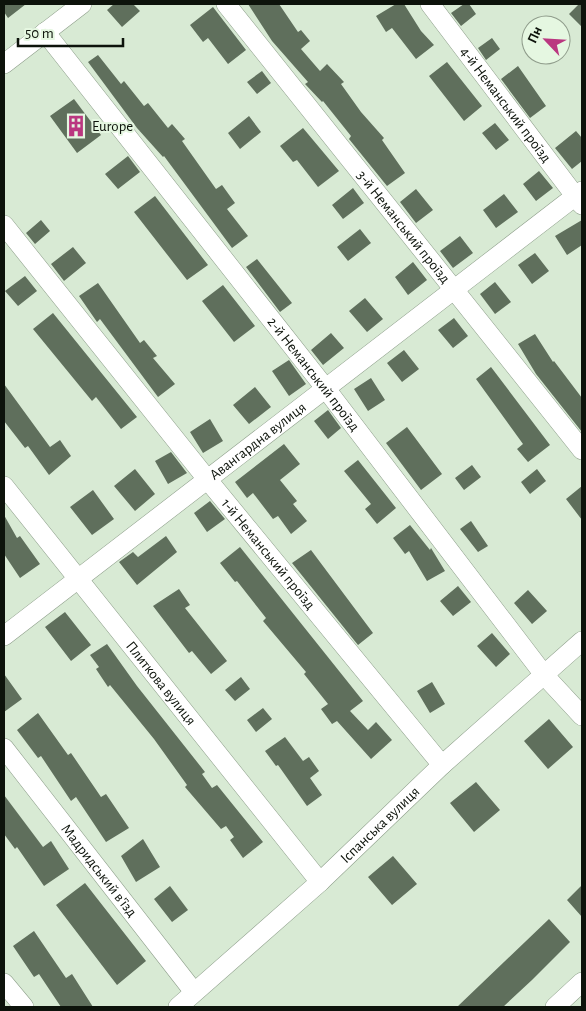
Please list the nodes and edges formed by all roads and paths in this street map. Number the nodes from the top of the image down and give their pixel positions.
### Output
1 (82, 4) edge
2 (226, 4) edge
3 (430, 4) edge
4 (45, 32) junction
5 (4, 64) edge
6 (580, 197) edge
7 (4, 225) edge
8 (455, 289) junction
9 (326, 389) junction
10 (582, 450) edge
11 (207, 479) junction
12 (4, 486) edge
13 (78, 578) junction
14 (4, 636) edge
15 (582, 641) edge
16 (545, 676) junction
17 (582, 716) edge
18 (4, 748) edge
19 (442, 766) junction
20 (320, 882) junction
21 (582, 982) edge
22 (4, 983) edge
23 (194, 992) junction
24 (24, 1007) edge
25 (178, 1007) edge
26 (554, 1007) edge

1 - 4 street
2 - 8 street, 3-й Неманський проїзд
3 - 6 street, 4-й Неманський проїзд
4 - 5 street
4 - 9 street, 2-й Неманський проїзд
6 - 8 street, Авангардна вулиця
7 - 11 street, 1-й Неманський проїзд
8 - 9 street, Авангардна вулиця
8 - 10 street, 3-й Неманський проїзд
9 - 11 street, Авангардна вулиця
9 - 16 street, 2-й Неманський проїзд
11 - 13 street, Авангардна вулиця
11 - 19 street, 1-й Неманський проїзд
12 - 13 street, Плиткова вулиця
13 - 14 street, Авангардна вулиця
13 - 20 street, Плиткова вулиця
15 - 16 street, Іспанська вулиця
16 - 17 street, 2-й Неманський проїзд
16 - 19 street, Іспанська вулиця
18 - 23 street, Мадридський в'їзд
19 - 20 street, Іспанська вулиця
20 - 23 street, Іспанська вулиця
21 - 26 street
22 - 24 street
23 - 25 street, Іспанська вулиця

